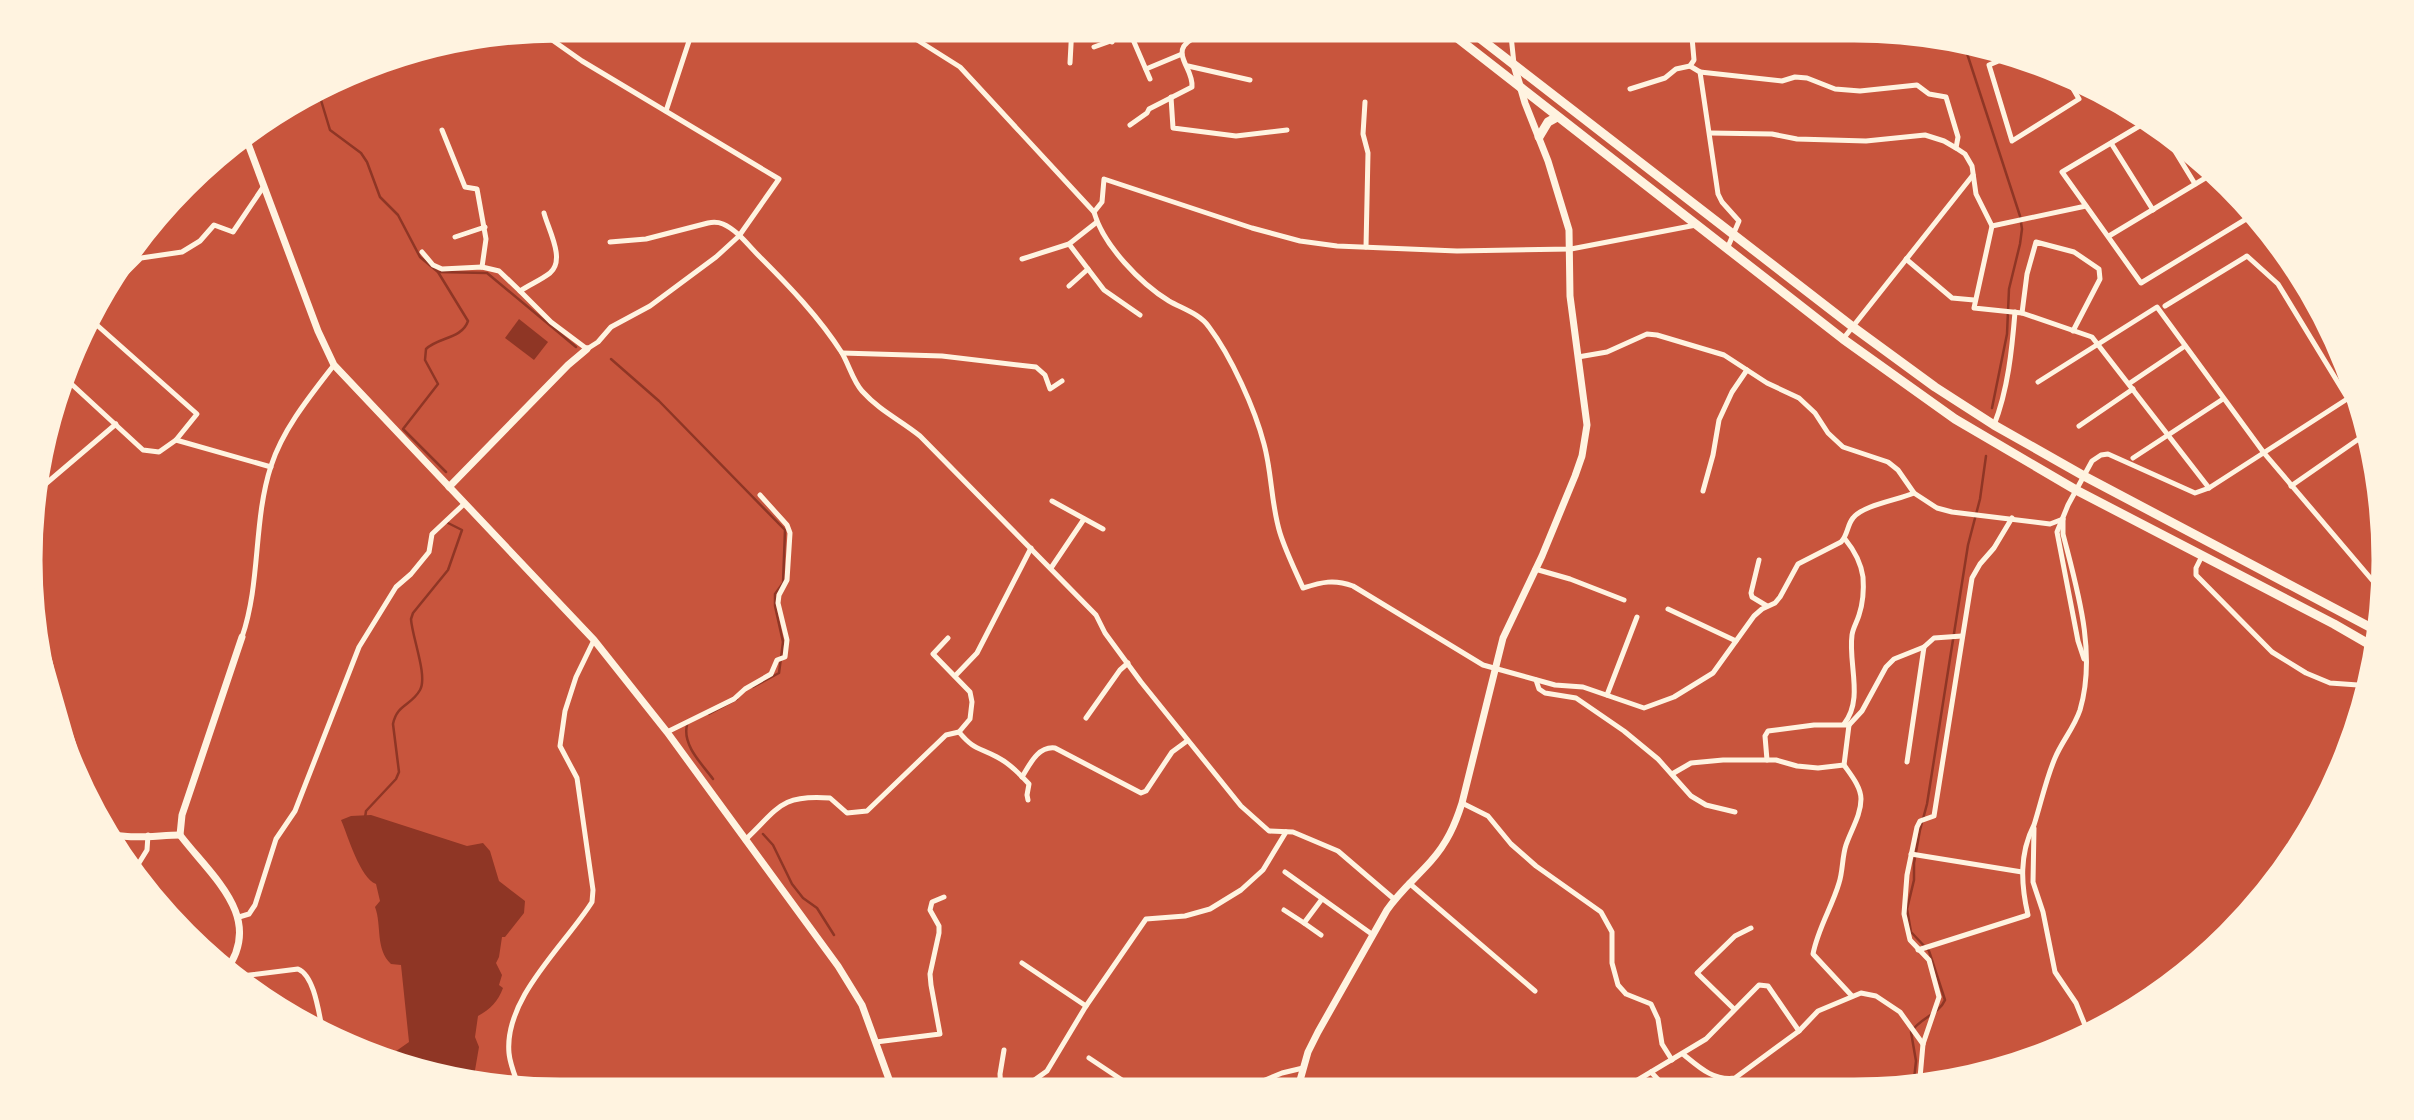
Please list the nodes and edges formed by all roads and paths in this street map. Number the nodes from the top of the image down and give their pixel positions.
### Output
1 (690, 38) edge
2 (914, 38) edge
3 (1071, 38) edge
4 (1111, 38) edge
5 (1123, 38) edge
6 (1132, 38) edge
7 (1193, 38) edge
8 (1457, 38) edge
9 (1480, 38) edge
10 (1511, 38) edge
11 (1692, 38) edge
12 (550, 39) edge
13 (1112, 42) junction
14 (1094, 47) dead end
15 (1182, 54) junction
16 (2001, 60) edge
17 (1070, 63) dead end
18 (1514, 64) junction
19 (1188, 66) junction
20 (1690, 66) junction
21 (1146, 69) junction
22 (1700, 72) junction
23 (1150, 79) dead end
24 (1250, 80) dead end
25 (1519, 86) junction
26 (2071, 86) edge
27 (1630, 89) dead end
28 (1171, 97) junction
29 (1365, 102) dead end
30 (666, 111) junction
31 (1557, 117) junction
32 (1130, 125) dead end
33 (2143, 125) edge
34 (442, 130) dead end
35 (1287, 130) dead end
36 (1710, 133) junction
37 (1539, 137) junction
38 (248, 143) edge
39 (2111, 143) junction
40 (2171, 146) edge
41 (1956, 148) junction
42 (1973, 176) junction
43 (2207, 177) edge
44 (2195, 184) junction
45 (264, 186) junction
46 (2086, 206) junction
47 (2153, 210) junction
48 (1094, 212) junction
49 (544, 213) dead end
50 (2248, 218) edge
51 (1097, 222) junction
52 (1696, 225) junction
53 (1992, 226) junction
54 (485, 228) junction
55 (1734, 235) junction
56 (740, 236) junction
57 (2109, 236) junction
58 (455, 237) dead end
59 (610, 242) dead end
60 (1069, 244) junction
61 (1366, 247) junction
62 (1571, 249) junction
63 (1726, 249) junction
64 (422, 252) dead end
65 (1022, 259) dead end
66 (1906, 259) junction
67 (482, 267) junction
68 (1088, 269) junction
69 (123, 275) edge
70 (1069, 286) dead end
71 (520, 291) junction
72 (1974, 300) junction
73 (2165, 306) dead end
74 (2018, 312) junction
75 (1140, 315) dead end
76 (94, 325) edge
77 (1853, 327) junction
78 (2073, 331) junction
79 (1843, 339) junction
80 (2099, 343) junction
81 (2185, 346) junction
82 (587, 349) junction
83 (842, 353) junction
84 (1578, 357) junction
85 (334, 365) junction
86 (1747, 370) junction
87 (1062, 381) dead end
88 (70, 382) edge
89 (2038, 382) dead end
90 (2132, 386) junction
91 (2223, 399) junction
92 (2348, 399) joint
93 (116, 424) junction
94 (1994, 425) junction
95 (2079, 426) dead end
96 (2169, 435) junction
97 (2361, 438) edge
98 (177, 440) junction
99 (2264, 453) junction
100 (2133, 458) dead end
101 (271, 467) junction
102 (2084, 476) junction
103 (44, 485) edge
104 (2291, 486) junction
105 (449, 487) junction
106 (2209, 488) junction
107 (2076, 490) junction
108 (1703, 491) dead end
109 (1914, 493) junction
110 (761, 495) dead end
111 (1052, 501) dead end
112 (464, 504) junction
113 (2012, 518) junction
114 (1084, 519) junction
115 (2063, 519) junction
116 (1103, 529) dead end
117 (1844, 539) junction
118 (1031, 548) junction
119 (2203, 556) junction
120 (1759, 559) dead end
121 (1051, 568) junction
122 (1535, 569) junction
123 (2375, 583) edge
124 (1624, 600) dead end
125 (1767, 606) junction
126 (1668, 609) dead end
127 (1637, 617) dead end
128 (2371, 628) edge
129 (1962, 636) junction
130 (242, 637) joint
131 (948, 638) dead end
132 (594, 640) junction
133 (1736, 641) junction
134 (2368, 644) edge
135 (1923, 647) junction
136 (1128, 663) junction
137 (1495, 667) junction
138 (955, 676) junction
139 (1536, 680) junction
140 (53, 682) edge
141 (2360, 685) edge
142 (1607, 695) junction
143 (1086, 718) dead end
144 (1846, 725) junction
145 (667, 732) junction
146 (959, 732) junction
147 (1187, 741) junction
148 (73, 748) edge
149 (1767, 760) junction
150 (1907, 762) dead end
151 (1844, 765) junction
152 (1672, 774) junction
153 (1022, 777) junction
154 (1028, 800) dead end
155 (1462, 803) junction
156 (1735, 812) dead end
157 (2034, 825) junction
158 (1286, 832) junction
159 (116, 834) edge
160 (148, 835) junction
161 (180, 835) junction
162 (745, 840) junction
163 (1911, 854) junction
164 (137, 865) edge
165 (1285, 872) dead end
166 (2022, 872) junction
167 (1409, 884) junction
168 (944, 897) dead end
169 (1322, 898) junction
170 (1394, 900) junction
171 (1284, 910) dead end
172 (239, 917) junction
173 (1304, 923) junction
174 (1751, 928) dead end
175 (1321, 935) dead end
176 (1373, 935) junction
177 (1918, 950) junction
178 (1022, 962) dead end
179 (230, 963) edge
180 (244, 975) edge
181 (1535, 991) dead end
182 (1852, 996) junction
183 (1086, 1006) junction
184 (1734, 1009) junction
185 (321, 1024) edge
186 (2086, 1027) edge
187 (1800, 1031) junction
188 (876, 1041) junction
189 (1923, 1044) junction
190 (1004, 1049) dead end
191 (1683, 1054) junction
192 (1089, 1058) dead end
193 (1672, 1060) junction
194 (1303, 1068) junction
195 (1651, 1072) junction
196 (1920, 1077) edge
197 (517, 1079) edge
198 (1033, 1081) joint
199 (890, 1082) edge
200 (1001, 1082) edge
201 (1029, 1082) edge
202 (1125, 1082) edge
203 (1260, 1082) edge
204 (1299, 1082) edge
205 (1634, 1082) edge
206 (1660, 1082) edge

1 - 30 street
2 - 48 street
3 - 17 street
4 - 13 street
5 - 13 street
6 - 21 street
7 - 15 street
8 - 25 highway
9 - 18 highway
10 - 18 street
11 - 20 street
12 - 30 street
13 - 14 street
15 - 19 street
15 - 21 street
16 - 26 street
18 - 25 street
18 - 55 highway
19 - 24 street
19 - 28 street
20 - 22 street
20 - 27 street
21 - 23 street
22 - 36 street
22 - 41 street
25 - 31 highway
25 - 37 street
28 - 32 street
28 - 35 street
29 - 61 street
30 - 56 street
31 - 37 highway
31 - 52 highway
33 - 39 street
34 - 54 street
36 - 41 street
36 - 55 street
37 - 62 street
38 - 45 street
39 - 46 street
39 - 47 street
40 - 44 street
41 - 42 street
42 - 53 street
42 - 66 street
43 - 44 street
44 - 47 street
45 - 69 street
45 - 85 street
46 - 53 street
46 - 57 street
47 - 57 street
48 - 51 street
48 - 61 street
49 - 71 street
50 - 57 street
51 - 60 street
51 - 137 street
52 - 62 street
52 - 63 highway
53 - 72 street
54 - 58 street
54 - 67 street
55 - 63 street
55 - 77 highway
56 - 59 street
56 - 82 street
56 - 83 street
60 - 65 street
60 - 68 street
61 - 62 street
62 - 84 street
63 - 79 highway
64 - 67 street
66 - 72 street
66 - 77 street
67 - 71 street
68 - 70 street
68 - 75 street
71 - 82 street
72 - 74 street
73 - 92 street
74 - 78 street
74 - 78 street
74 - 94 street
76 - 98 street
77 - 79 street
77 - 94 highway
78 - 80 street
79 - 107 highway
80 - 81 street
80 - 89 street
80 - 90 street
81 - 90 street
81 - 91 street
82 - 105 street
83 - 87 street
83 - 118 street
84 - 86 street
84 - 122 street
85 - 101 street
85 - 105 street
86 - 108 street
86 - 109 street
88 - 93 street
90 - 95 street
90 - 96 street
91 - 96 street
91 - 99 street
92 - 99 street
93 - 98 street
93 - 103 street
94 - 102 highway
96 - 100 street
96 - 106 street
97 - 104 street
98 - 101 street
99 - 104 street
99 - 106 street
101 - 130 street
102 - 106 street
102 - 107 street
102 - 128 highway
104 - 123 street
105 - 112 street
107 - 115 street
107 - 119 highway
109 - 113 street
109 - 117 street
110 - 145 street
111 - 114 street
112 - 132 street
112 - 172 street
113 - 115 street
113 - 129 street
114 - 116 street
114 - 121 street
115 - 157 street
117 - 125 street
117 - 144 street
118 - 121 street
118 - 138 street
119 - 134 highway
119 - 141 street
120 - 125 street
121 - 136 street
122 - 124 street
122 - 137 street
125 - 133 street
126 - 133 street
127 - 142 street
129 - 135 street
129 - 163 street
130 - 161 street
131 - 138 street
132 - 145 street
132 - 197 street
133 - 142 street
135 - 144 street
135 - 150 street
136 - 143 street
136 - 147 street
137 - 139 street
137 - 155 street
138 - 146 street
139 - 142 street
139 - 152 street
140 - 148 street
144 - 149 street
144 - 151 street
145 - 162 street
146 - 153 street
146 - 162 street
147 - 153 street
147 - 158 street
149 - 151 street
149 - 152 street
151 - 182 street
152 - 156 street
153 - 154 street
155 - 167 street
155 - 193 street
157 - 166 street
157 - 186 street
158 - 170 street
158 - 183 street
159 - 160 street
160 - 161 street
160 - 164 street
161 - 172 street
162 - 188 street
163 - 166 street
163 - 177 street
165 - 169 street
166 - 177 street
167 - 170 street
167 - 181 street
168 - 188 street
169 - 173 street
169 - 176 street
170 - 176 street
171 - 173 street
172 - 179 street
173 - 175 street
174 - 184 street
176 - 194 street
177 - 189 street
178 - 183 street
180 - 185 street
182 - 187 street
182 - 189 street
183 - 198 street
184 - 187 street
184 - 191 street
187 - 191 street
188 - 199 street
189 - 196 street
190 - 200 street
191 - 193 street
192 - 202 street
193 - 195 street
194 - 203 street
194 - 204 street
195 - 205 street
195 - 206 street
198 - 201 street

